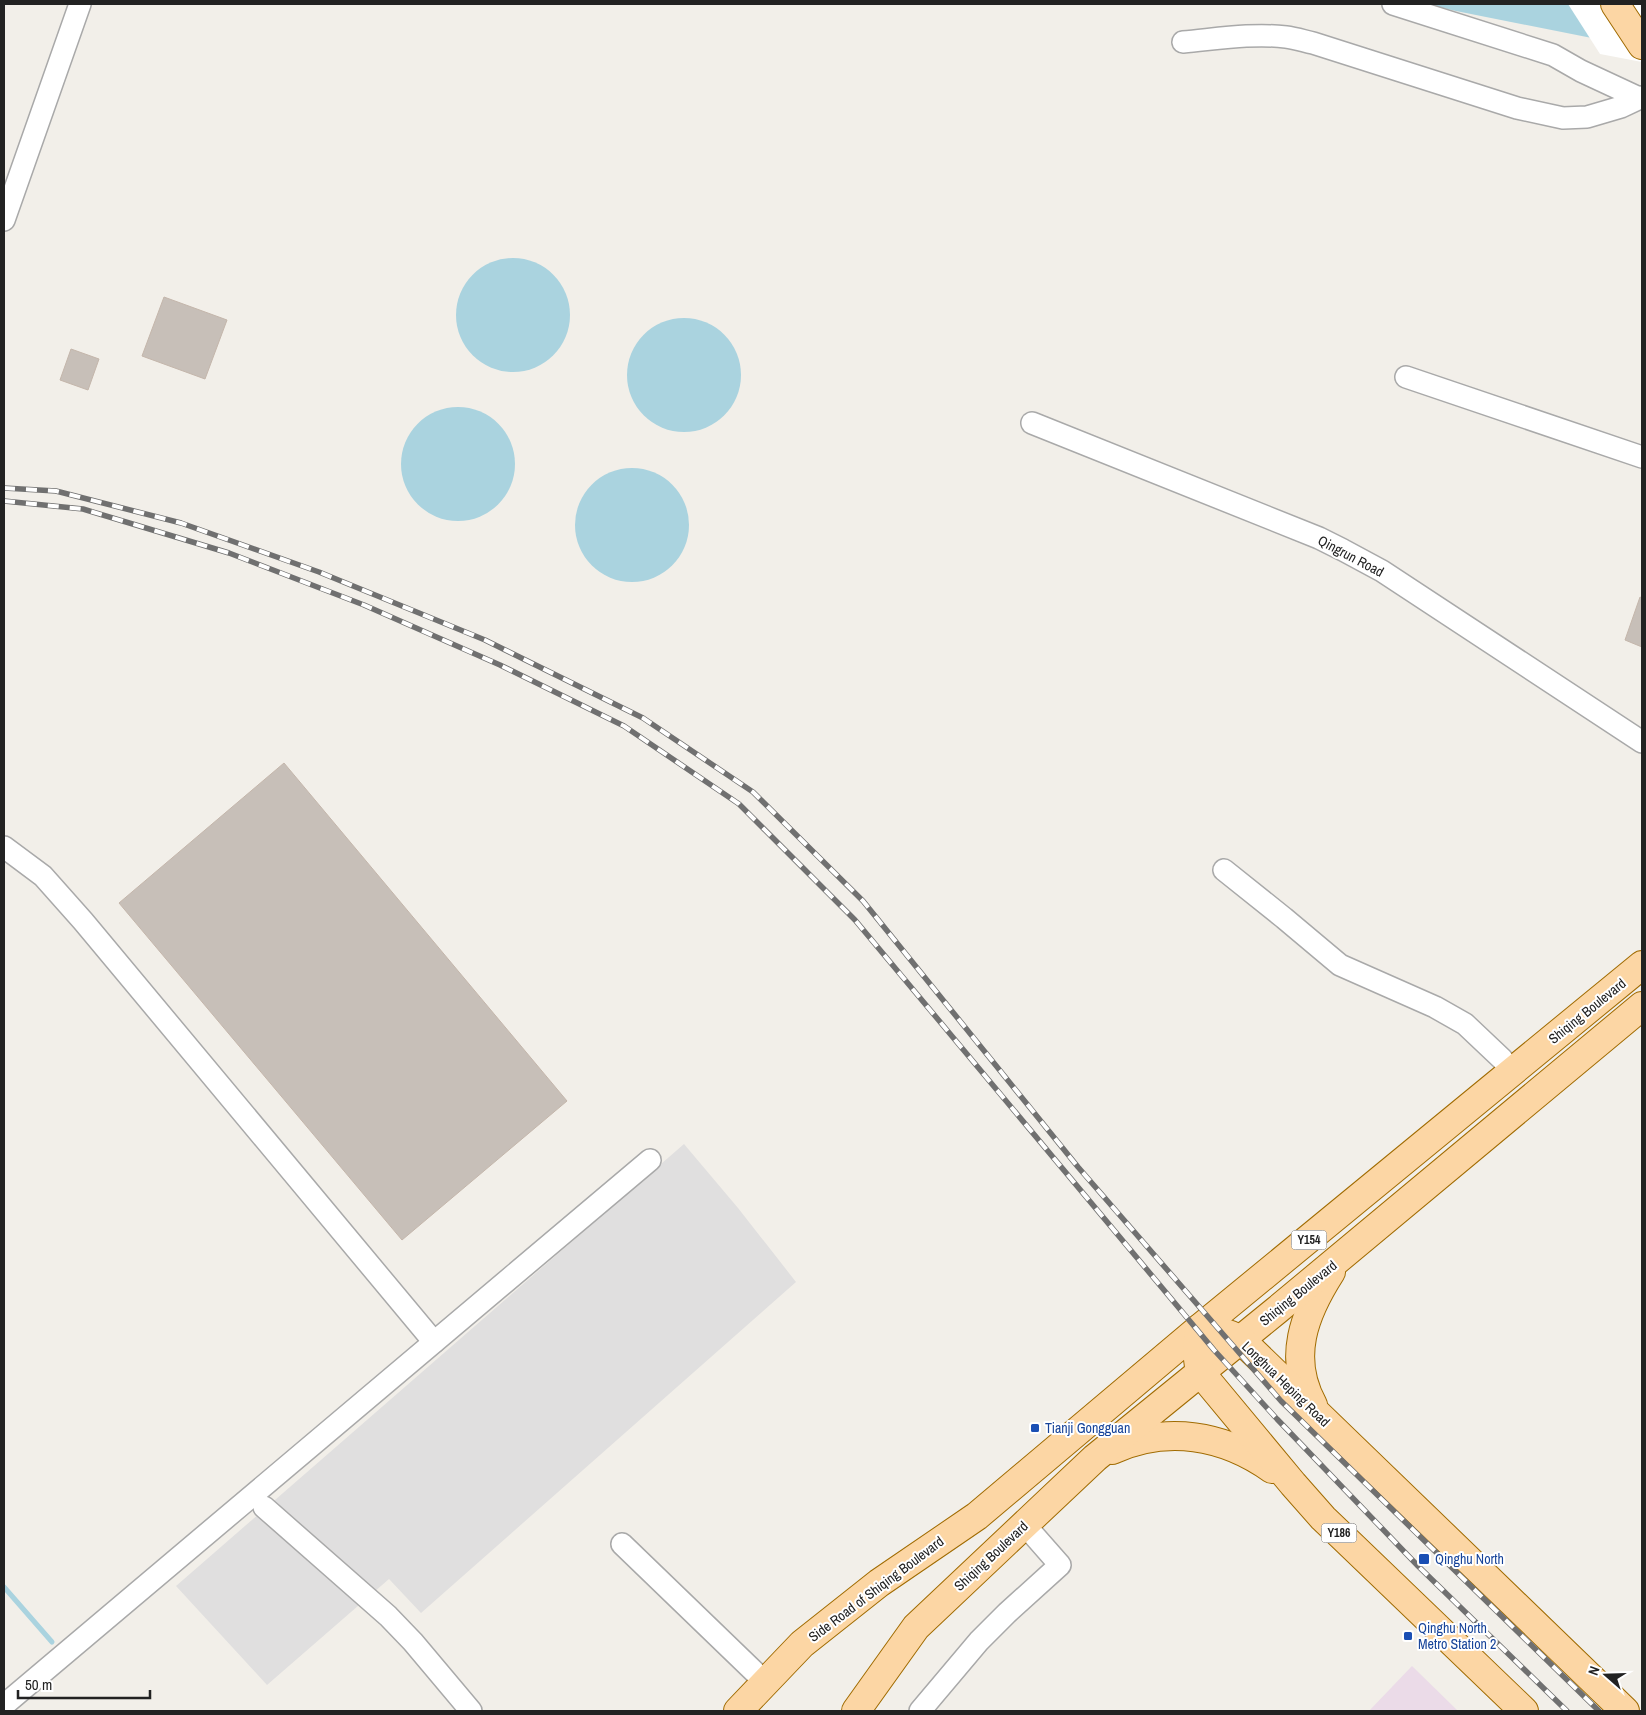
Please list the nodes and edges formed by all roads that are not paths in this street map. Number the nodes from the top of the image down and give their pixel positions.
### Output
1 (80, 4) edge
2 (1393, 4) edge
3 (1615, 4) edge
4 (1183, 42) dead end
5 (1642, 44) edge
6 (1641, 97) edge
7 (5, 210) edge
8 (1406, 377) dead end
9 (1032, 423) dead end
10 (1642, 457) edge
11 (1642, 742) edge
12 (4, 846) edge
13 (1224, 870) dead end
14 (1642, 965) edge
15 (1642, 1006) edge
16 (1513, 1072) junction
17 (650, 1160) dead end
18 (1349, 1250) junction
19 (1200, 1328) junction
20 (1240, 1340) junction
21 (434, 1342) junction
22 (1200, 1372) junction
23 (1318, 1415) junction
24 (1095, 1458) junction
25 (1293, 1484) junction
26 (264, 1507) dead end
27 (977, 1516) joint
28 (1024, 1524) junction
29 (622, 1544) dead end
30 (765, 1682) junction
31 (4, 1705) edge
32 (471, 1711) edge
33 (738, 1711) edge
34 (856, 1711) edge
35 (920, 1711) edge
36 (1524, 1711) edge
37 (1625, 1711) edge

1 - 7 street
2 - 6 street
3 - 5 main road
4 - 6 street
8 - 10 street
9 - 11 street, Qingrun Road
12 - 21 street
13 - 16 street
14 - 16 main road, Shiqing Boulevard / Y154
15 - 18 main road, Shiqing Boulevard / Y154
16 - 19 main road, Shiqing Boulevard / Y154
17 - 21 street
18 - 20 main road, Shiqing Boulevard / Y154
18 - 23 main road
19 - 20 main road, Longhua Heping Road
19 - 22 main road
19 - 27 main road, Shiqing Boulevard / Y154
20 - 22 main road, Shiqing Boulevard / Y154
20 - 23 main road, Longhua Heping Road
21 - 31 street
22 - 24 main road, Shiqing Boulevard / Y154
22 - 25 main road, Y186
23 - 37 main road, Longhua Heping Road
24 - 25 main road
24 - 28 main road, Shiqing Boulevard / Y154
25 - 36 main road, Y186
26 - 32 street
27 - 30 main road, Side Road of Shiqing Boulevard / Y154
28 - 34 main road, Shiqing Boulevard / Y154
28 - 35 street
29 - 30 street
30 - 33 main road, Side Road of Shiqing Boulevard / Y154

